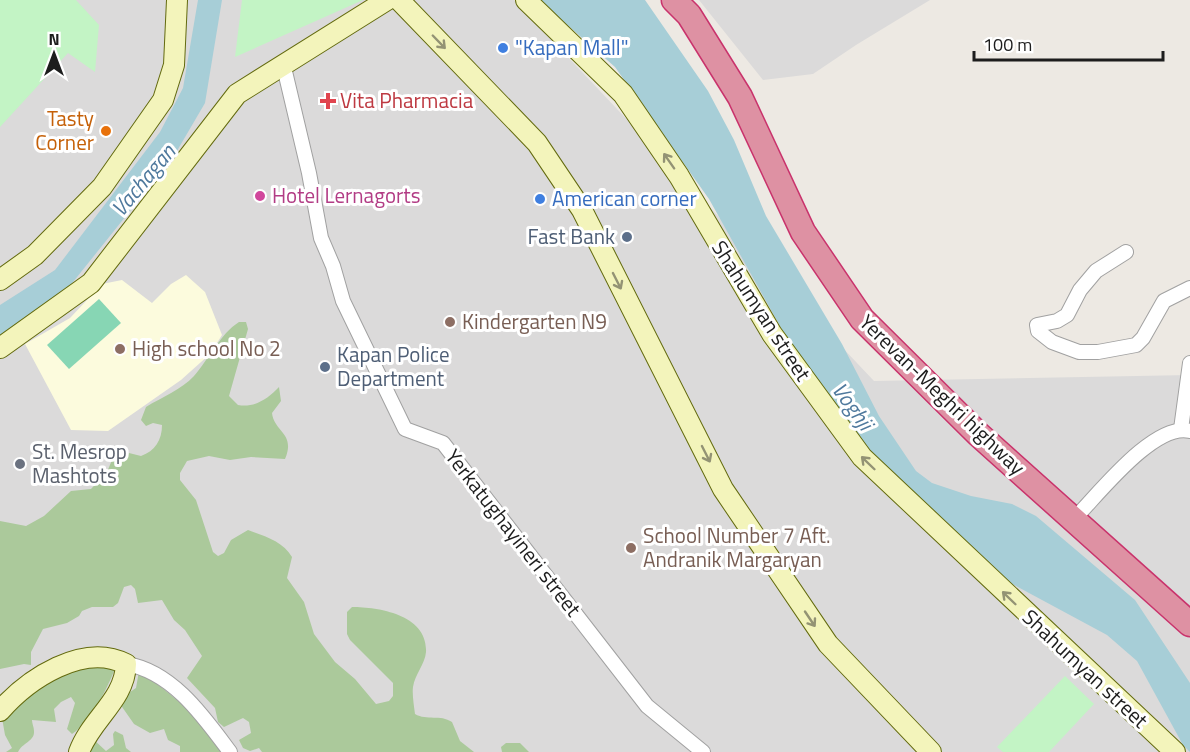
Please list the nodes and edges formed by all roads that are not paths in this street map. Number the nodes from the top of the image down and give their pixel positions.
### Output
1 (177, 0) edge
2 (387, 0) edge
3 (399, 0) edge
4 (526, 0) edge
5 (674, 0) edge
6 (283, 63) junction
7 (1126, 252) dead end
8 (0, 280) edge
9 (1190, 288) edge
10 (0, 348) edge
11 (1190, 363) edge
12 (1185, 430) edge
13 (1074, 519) junction
14 (1190, 624) edge
15 (126, 664) junction
16 (0, 711) edge
17 (79, 752) edge
18 (230, 752) edge
19 (703, 752) edge
20 (932, 752) edge
21 (1175, 752) edge

1 - 8 street
2 - 6 street
3 -> 20 street
21 -> 4 street, Shahumyan street
5 - 13 highway, Yerevan-Meghri highway
6 - 10 street
6 - 19 street, Yerkatughayineri street
7 - 9 street
11 - 12 street
12 - 13 street
13 - 14 highway, Yerevan-Meghri highway
15 - 16 street
15 - 17 street
15 - 18 street

